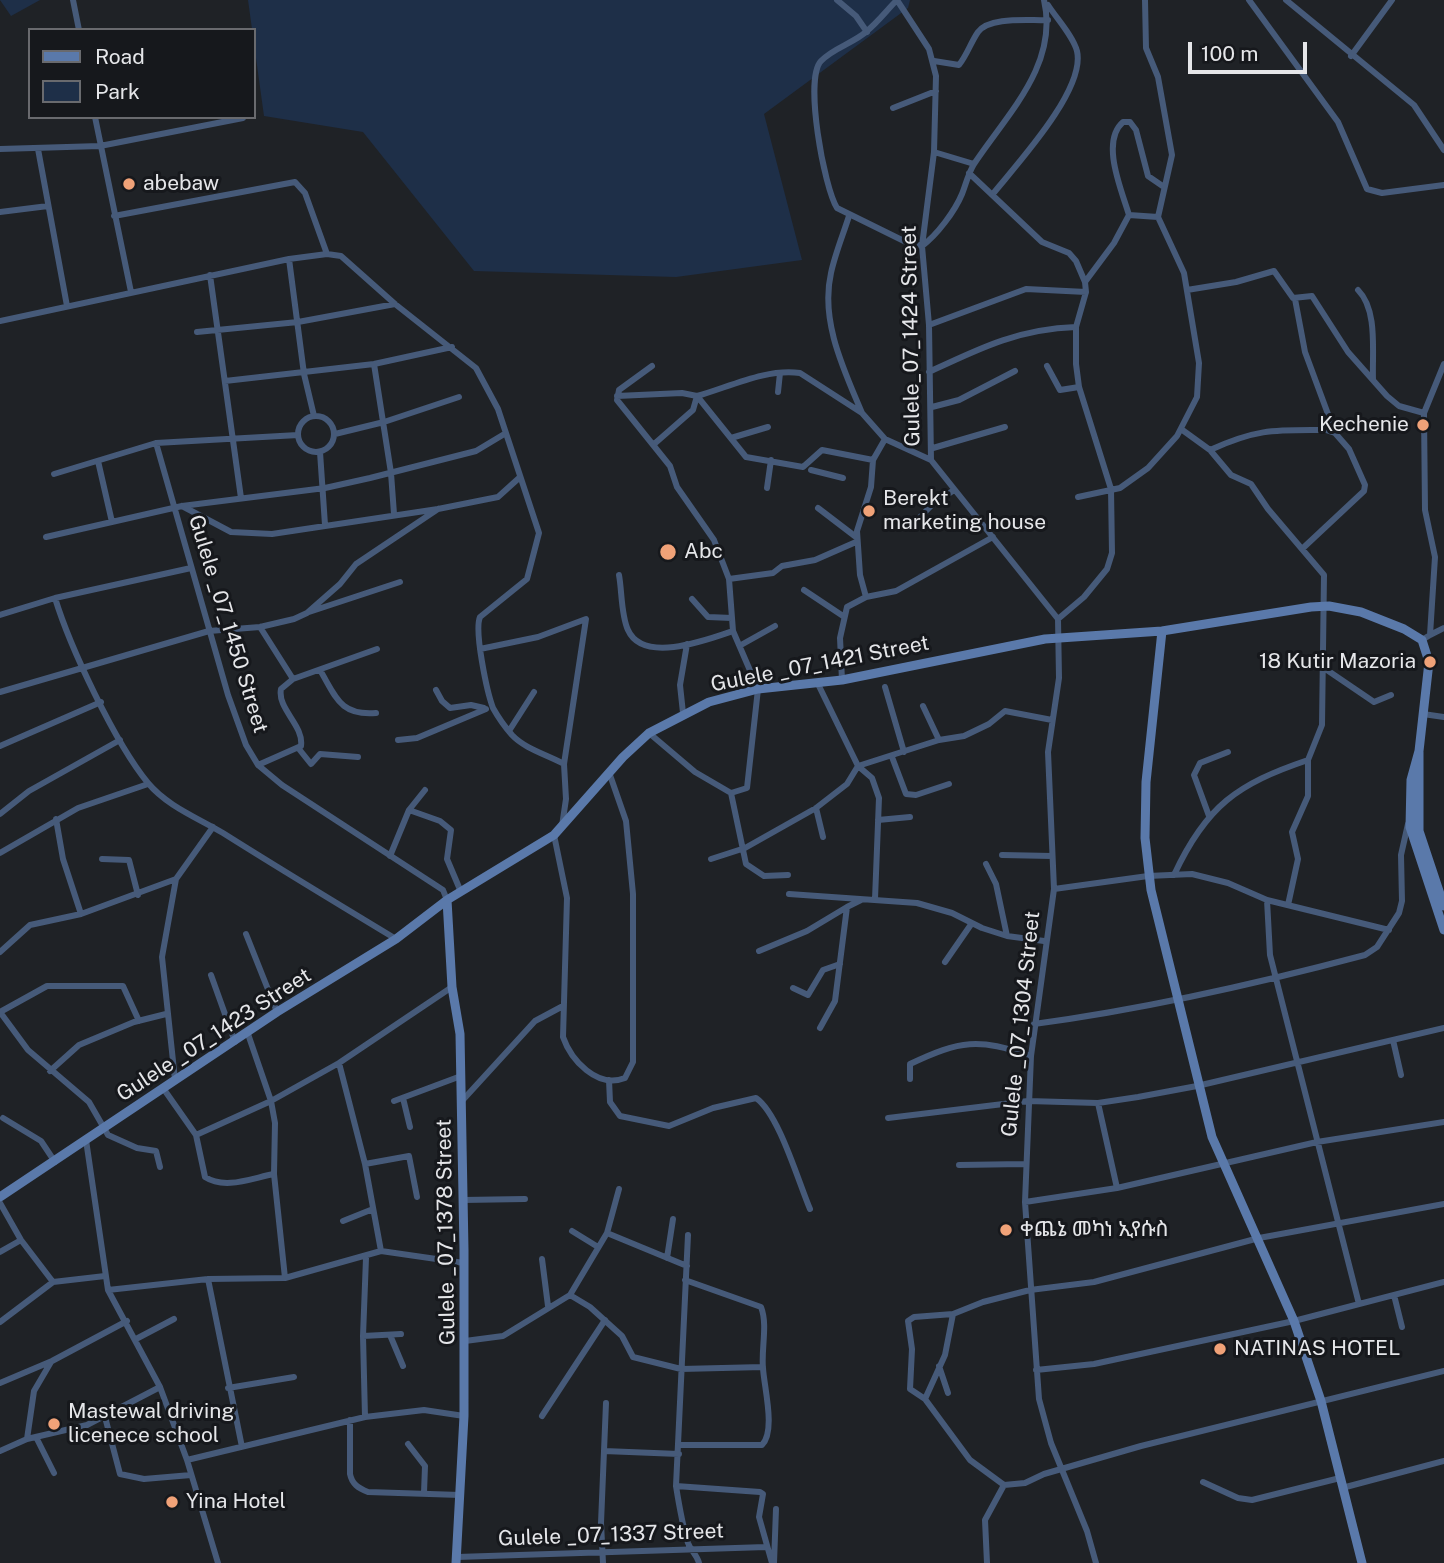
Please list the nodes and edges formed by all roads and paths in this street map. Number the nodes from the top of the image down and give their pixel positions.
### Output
1 (73, 0) edge
2 (837, 0) edge
3 (897, 0) edge
4 (1045, 0) edge
5 (1145, 0) edge
6 (1249, 0) edge
7 (1286, 0) edge
8 (1392, 0) edge
9 (1048, 20) junction
10 (79, 28) edge
11 (867, 32) junction
12 (1351, 55) junction
13 (934, 61) junction
14 (936, 90) junction
15 (893, 108) dead end
16 (94, 119) edge
17 (238, 119) edge
18 (100, 146) junction
19 (0, 149) edge
20 (38, 149) junction
21 (1444, 150) edge
22 (934, 152) junction
23 (974, 164) junction
24 (969, 173) junction
25 (1444, 185) edge
26 (1164, 187) junction
27 (992, 195) junction
28 (48, 206) junction
29 (0, 212) edge
30 (1129, 215) junction
31 (114, 216) junction
32 (849, 216) junction
33 (1158, 217) junction
34 (922, 246) junction
35 (327, 254) junction
36 (289, 259) junction
37 (210, 275) junction
38 (1085, 282) junction
39 (1187, 290) junction
40 (1357, 290) dead end
41 (131, 292) junction
42 (1086, 292) junction
43 (1295, 299) junction
44 (394, 304) junction
45 (67, 306) junction
46 (1, 318) edge
47 (298, 322) junction
48 (929, 325) junction
49 (1076, 327) junction
50 (218, 328) junction
51 (197, 332) dead end
52 (452, 346) junction
53 (374, 364) junction
54 (1444, 364) edge
55 (652, 366) dead end
56 (1047, 366) dead end
57 (929, 372) junction
58 (1015, 372) dead end
59 (780, 373) junction
60 (1443, 373) edge
61 (304, 374) junction
62 (1373, 379) junction
63 (225, 381) junction
64 (1079, 387) junction
65 (778, 392) dead end
66 (617, 396) junction
67 (697, 396) junction
68 (459, 397) dead end
69 (932, 407) junction
70 (862, 413) junction
71 (1424, 413) junction
72 (314, 416) junction
73 (384, 422) junction
74 (768, 427) dead end
75 (1005, 427) dead end
76 (1181, 429) junction
77 (506, 433) junction
78 (1335, 433) junction
79 (335, 434) junction
80 (298, 435) junction
81 (234, 437) junction
82 (732, 438) junction
83 (885, 439) junction
84 (156, 443) junction
85 (653, 445) junction
86 (933, 448) junction
87 (1210, 450) junction
88 (320, 452) junction
89 (771, 460) junction
90 (812, 460) junction
91 (873, 460) junction
92 (931, 460) junction
93 (98, 461) junction
94 (391, 473) junction
95 (54, 474) dead end
96 (519, 478) junction
97 (843, 478) dead end
98 (325, 488) junction
99 (767, 488) dead end
100 (1111, 489) junction
101 (954, 490) junction
102 (1078, 497) dead end
103 (241, 498) junction
104 (182, 506) junction
105 (174, 508) junction
106 (818, 508) dead end
107 (438, 509) junction
108 (394, 514) junction
109 (112, 522) junction
110 (325, 525) junction
111 (909, 528) dead end
112 (46, 537) dead end
113 (993, 537) junction
114 (856, 540) junction
115 (1302, 549) junction
116 (191, 568) junction
117 (619, 575) dead end
118 (729, 579) junction
119 (400, 582) dead end
120 (804, 590) dead end
121 (866, 597) junction
122 (55, 598) junction
123 (692, 599) dead end
124 (1321, 607) junction
125 (307, 613) junction
126 (0, 615) edge
127 (843, 616) junction
128 (732, 618) junction
129 (1058, 619) junction
130 (775, 626) dead end
131 (260, 627) junction
132 (1444, 628) edge
133 (209, 631) junction
134 (733, 631) junction
135 (1162, 631) junction
136 (1426, 637) junction
137 (1059, 639) junction
138 (687, 644) junction
139 (741, 645) junction
140 (377, 649) dead end
141 (480, 649) junction
142 (83, 667) junction
143 (1324, 668) junction
144 (320, 670) junction
145 (293, 679) junction
146 (842, 680) junction
147 (818, 684) junction
148 (886, 687) dead end
149 (758, 689) junction
150 (436, 690) dead end
151 (0, 692) edge
152 (534, 692) dead end
153 (1391, 695) dead end
154 (101, 702) junction
155 (923, 706) dead end
156 (489, 708) junction
157 (376, 713) dead end
158 (683, 713) junction
159 (1423, 714) junction
160 (1444, 717) edge
161 (1052, 720) junction
162 (509, 731) junction
163 (649, 733) junction
164 (120, 740) junction
165 (398, 740) dead end
166 (939, 740) junction
167 (0, 746) edge
168 (299, 749) junction
169 (904, 751) junction
170 (1419, 751) junction
171 (1228, 752) dead end
172 (358, 757) dead end
173 (892, 757) junction
174 (1308, 760) junction
175 (564, 764) junction
176 (258, 765) junction
177 (858, 766) junction
178 (610, 775) junction
179 (148, 784) junction
180 (949, 784) dead end
181 (425, 790) dead end
182 (732, 793) junction
183 (816, 808) junction
184 (409, 810) junction
185 (0, 814) edge
186 (1410, 815) junction
187 (1209, 816) junction
188 (910, 817) dead end
189 (56, 819) junction
190 (878, 820) junction
191 (213, 827) junction
192 (562, 827) junction
193 (554, 835) junction
194 (823, 837) dead end
195 (745, 848) junction
196 (0, 853) edge
197 (1002, 855) dead end
198 (390, 856) junction
199 (1052, 856) junction
200 (102, 859) dead end
201 (711, 859) dead end
202 (986, 864) dead end
203 (788, 875) dead end
204 (1174, 875) junction
205 (1148, 876) junction
206 (176, 879) junction
207 (1054, 889) junction
208 (461, 892) junction
209 (789, 894) dead end
210 (138, 895) junction
211 (876, 899) junction
212 (447, 900) junction
213 (861, 900) junction
214 (1268, 900) junction
215 (1288, 905) junction
216 (1444, 905) edge
217 (847, 907) junction
218 (81, 914) junction
219 (972, 923) junction
220 (1389, 930) junction
221 (1444, 930) edge
222 (246, 934) dead end
223 (1007, 936) junction
224 (396, 939) junction
225 (1044, 941) junction
226 (759, 951) dead end
227 (0, 952) edge
228 (945, 962) dead end
229 (841, 964) junction
230 (211, 975) dead end
231 (1276, 979) junction
232 (452, 987) junction
233 (793, 988) dead end
234 (1175, 998) junction
235 (563, 1006) junction
236 (0, 1012) edge
237 (277, 1012) junction
238 (166, 1013) junction
239 (139, 1021) junction
240 (1034, 1024) junction
241 (820, 1028) dead end
242 (1444, 1028) edge
243 (248, 1034) junction
244 (1393, 1040) junction
245 (235, 1042) junction
246 (1031, 1056) junction
247 (339, 1063) junction
248 (1296, 1064) junction
249 (50, 1071) junction
250 (1401, 1075) dead end
251 (461, 1076) junction
252 (910, 1079) dead end
253 (175, 1080) junction
254 (609, 1080) junction
255 (1197, 1087) junction
256 (163, 1088) junction
257 (403, 1098) junction
258 (271, 1101) junction
259 (394, 1101) dead end
260 (1028, 1101) junction
261 (461, 1102) junction
262 (1098, 1102) junction
263 (3, 1118) dead end
264 (888, 1118) dead end
265 (1444, 1122) edge
266 (410, 1127) dead end
267 (105, 1128) junction
268 (196, 1135) junction
269 (86, 1140) junction
270 (1317, 1142) junction
271 (55, 1162) junction
272 (365, 1164) junction
273 (1024, 1164) junction
274 (1224, 1164) junction
275 (959, 1165) dead end
276 (160, 1167) dead end
277 (274, 1174) junction
278 (1117, 1188) junction
279 (619, 1189) dead end
280 (0, 1197) edge
281 (417, 1197) dead end
282 (525, 1199) dead end
283 (463, 1200) junction
284 (1025, 1202) junction
285 (0, 1203) edge
286 (1444, 1204) edge
287 (373, 1209) junction
288 (810, 1209) dead end
289 (673, 1219) dead end
290 (343, 1221) dead end
291 (1338, 1225) junction
292 (572, 1231) dead end
293 (607, 1233) junction
294 (688, 1235) dead end
295 (1259, 1238) junction
296 (21, 1240) junction
297 (598, 1247) junction
298 (381, 1251) junction
299 (0, 1252) edge
300 (366, 1258) junction
301 (667, 1258) junction
302 (542, 1259) dead end
303 (464, 1262) junction
304 (687, 1266) junction
305 (105, 1276) junction
306 (285, 1278) junction
307 (208, 1279) junction
308 (685, 1280) junction
309 (52, 1282) junction
310 (1444, 1282) edge
311 (108, 1290) junction
312 (1030, 1290) junction
313 (570, 1295) junction
314 (1394, 1295) junction
315 (1359, 1304) junction
316 (548, 1306) junction
317 (953, 1314) junction
318 (174, 1319) dead end
319 (605, 1320) junction
320 (127, 1321) junction
321 (1294, 1321) junction
322 (0, 1322) edge
323 (1402, 1326) dead end
324 (401, 1334) dead end
325 (390, 1335) junction
326 (363, 1336) junction
327 (136, 1339) junction
328 (466, 1342) junction
329 (52, 1361) junction
330 (402, 1366) dead end
331 (939, 1366) junction
332 (762, 1367) junction
333 (681, 1369) junction
334 (1036, 1370) junction
335 (1444, 1371) edge
336 (294, 1377) dead end
337 (0, 1383) edge
338 (160, 1387) junction
339 (228, 1388) junction
340 (948, 1393) dead end
341 (925, 1399) junction
342 (1321, 1401) junction
343 (606, 1403) dead end
344 (464, 1416) junction
345 (542, 1416) dead end
346 (105, 1417) junction
347 (365, 1417) junction
348 (350, 1420) junction
349 (36, 1437) junction
350 (27, 1439) junction
351 (408, 1444) dead end
352 (680, 1445) junction
353 (242, 1447) junction
354 (0, 1451) edge
355 (604, 1451) junction
356 (679, 1454) junction
357 (187, 1460) junction
358 (1444, 1461) edge
359 (1062, 1470) junction
360 (54, 1473) dead end
361 (191, 1475) junction
362 (1340, 1478) junction
363 (1203, 1482) dead end
364 (1004, 1485) junction
365 (676, 1486) junction
366 (1342, 1488) junction
367 (424, 1493) junction
368 (460, 1495) junction
369 (776, 1509) dead end
370 (690, 1548) junction
371 (766, 1548) junction
372 (603, 1559) edge
373 (457, 1560) edge
374 (1359, 1562) edge
375 (218, 1563) edge
376 (699, 1563) edge
377 (773, 1563) edge
378 (987, 1563) edge
379 (1096, 1563) edge

1 - 10 street
2 - 11 street
3 - 11 street
3 - 13 street, Gulele_07_1424 Street
4 - 9 street
4 - 27 street
5 - 26 street
6 - 25 street
7 - 12 street
8 - 12 street
9 - 13 street
9 - 23 street
11 - 32 street
12 - 21 street
13 - 14 street, Gulele_07_1424 Street
14 - 15 street
14 - 22 street, Gulele_07_1424 Street
16 - 18 street
17 - 18 street
18 - 20 street
18 - 31 street
19 - 20 street
20 - 28 street
22 - 23 street
22 - 34 street, Gulele_07_1424 Street
23 - 24 street
24 - 27 street
24 - 34 street
26 - 30 street
26 - 33 street
27 - 38 street
28 - 29 street
28 - 45 street
30 - 33 street
30 - 38 street
31 - 35 street
31 - 41 street
32 - 34 street
32 - 70 street
33 - 39 street
34 - 48 street, Gulele_07_1424 Street
35 - 36 street
35 - 44 street
36 - 37 street
36 - 47 street
37 - 41 street
37 - 50 street
38 - 42 street
39 - 43 street
39 - 76 street
40 - 62 street
41 - 45 street
42 - 48 street
42 - 49 street
43 - 62 street
43 - 78 street
44 - 47 street
44 - 52 street
45 - 46 street
47 - 50 street
47 - 61 street
48 - 57 street, Gulele_07_1424 Street
49 - 57 street
49 - 64 street
50 - 51 street
50 - 63 street
52 - 53 street
52 - 77 street
53 - 61 street
53 - 73 street
54 - 60 street
55 - 66 street
56 - 64 street
57 - 69 street, Gulele_07_1424 Street
58 - 69 street
59 - 65 street
59 - 67 street
59 - 70 street
60 - 71 street
61 - 63 street
61 - 72 street
62 - 71 street
63 - 81 street
64 - 100 street
66 - 67 street
66 - 85 street
67 - 82 street
67 - 85 street
68 - 73 street
69 - 86 street, Gulele_07_1424 Street
70 - 83 street
71 - 136 street
72 - 79 street
72 - 80 street
73 - 79 street
73 - 94 street
74 - 82 street
75 - 86 street
76 - 87 street
76 - 100 street
77 - 94 street
77 - 96 street
78 - 87 street
78 - 115 street
79 - 88 street
80 - 81 street
80 - 88 street
81 - 84 street
81 - 103 street
82 - 89 street
83 - 91 street
83 - 92 street
84 - 93 street
84 - 105 street, Gulele _07_1450 Street
85 - 118 street
86 - 92 street, Gulele_07_1424 Street
87 - 115 street
88 - 98 street
89 - 90 street
89 - 99 street
90 - 91 street
90 - 97 street
91 - 114 street
92 - 101 street, Gulele_07_1424 Street
93 - 95 street
93 - 109 street
94 - 98 street
94 - 108 street
96 - 107 street
96 - 141 street
98 - 103 street
98 - 110 street
100 - 102 street
100 - 129 street
101 - 111 street
101 - 113 street, Gulele_07_1424 Street
103 - 104 street
104 - 105 street
104 - 110 street
105 - 109 street
105 - 116 street, Gulele _07_1450 Street
106 - 114 street
107 - 108 street
107 - 125 street
108 - 110 street
109 - 112 street
113 - 121 street
113 - 129 street, Gulele_07_1424 Street
114 - 118 street
114 - 121 street
115 - 124 street
116 - 122 street
116 - 133 street, Gulele _07_1450 Street
117 - 138 street
118 - 128 street
119 - 125 street
120 - 127 street
121 - 127 street
122 - 126 street
122 - 142 street
123 - 128 street
124 - 135 main road, Gulele _07_1421 Street
124 - 136 main road, Gulele _07_1421 Street
124 - 143 street
125 - 131 street
127 - 146 street
128 - 134 street
129 - 137 street
130 - 139 street
131 - 133 street
131 - 145 street
132 - 136 street
133 - 142 street
133 - 176 street, Gulele _07_1450 Street
134 - 138 street
134 - 139 street
135 - 137 main road, Gulele _07_1421 Street
135 - 205 main road
136 - 159 main road
137 - 146 main road, Gulele _07_1421 Street
137 - 161 street, Gulele _07_1304 Street
138 - 158 street
139 - 149 street
140 - 144 street
141 - 156 street
141 - 175 street
142 - 151 street
142 - 154 street
143 - 153 street
143 - 174 street
144 - 145 street
144 - 157 street
145 - 168 street
146 - 147 main road, Gulele _07_1421 Street
147 - 149 main road, Gulele _07_1421 Street
147 - 177 street
148 - 169 street
149 - 158 main road, Gulele _07_1421 Street
149 - 182 street
150 - 156 street
152 - 162 street
154 - 164 street
154 - 167 street
155 - 166 street
156 - 162 street
156 - 165 street
158 - 163 main road, Gulele _07_1421 Street
159 - 160 street
159 - 170 main road
161 - 166 street
161 - 199 street, Gulele _07_1304 Street
162 - 175 street
163 - 178 main road, Gulele _07_1421 Street
163 - 182 street
164 - 179 street
164 - 185 street
166 - 169 street
168 - 172 street
168 - 176 street
169 - 173 street
170 - 186 main road
170 - 216 main road
171 - 187 street
173 - 177 street
173 - 180 street
174 - 187 street
174 - 215 street
175 - 192 street
176 - 198 street, Gulele _07_1450 Street
177 - 183 street
177 - 190 street
178 - 192 main road, Gulele _07_1421 Street
178 - 254 street
179 - 189 street
179 - 191 street
181 - 184 street
182 - 195 street
183 - 194 street
183 - 195 street
184 - 198 street
184 - 208 street
186 - 220 street
186 - 221 main road
187 - 204 street
188 - 190 street
189 - 196 street
189 - 218 street
190 - 211 street
191 - 206 street
191 - 224 street
192 - 193 main road, Gulele _07_1421 Street
193 - 208 main road, Gulele _07_1421 Street
193 - 235 street
195 - 201 street
195 - 203 street
197 - 199 street
198 - 212 street, Gulele _07_1450 Street
199 - 207 street, Gulele _07_1304 Street
200 - 210 street
202 - 223 street
204 - 205 street
204 - 214 street
205 - 207 street
205 - 234 main road
206 - 210 street
206 - 238 street
207 - 225 street, Gulele _07_1304 Street
208 - 212 main road, Gulele _07_1421 Street
209 - 213 street
210 - 218 street
211 - 213 street
211 - 219 street
212 - 224 main road, Gulele _07_1423 Street
212 - 232 main road, Gulele _07_1378 Street
213 - 217 street
214 - 215 street
214 - 231 street
215 - 220 street
217 - 226 street
217 - 229 street
218 - 227 street
219 - 223 street
219 - 228 street
220 - 231 street
222 - 237 street
223 - 225 street
224 - 237 main road, Gulele _07_1423 Street
225 - 240 street, Gulele _07_1304 Street
229 - 233 street
229 - 241 street
230 - 245 street
231 - 234 street
231 - 248 street
232 - 247 street
232 - 251 main road, Gulele _07_1378 Street
234 - 240 street
234 - 255 main road
235 - 254 street
235 - 261 street
236 - 239 street
236 - 249 street
237 - 243 main road, Gulele _07_1423 Street
238 - 239 street
238 - 253 street
239 - 249 street
240 - 246 street, Gulele _07_1304 Street
242 - 244 street
243 - 245 main road, Gulele _07_1423 Street
243 - 258 street
244 - 248 street
244 - 250 street
245 - 253 main road, Gulele _07_1423 Street
246 - 252 street
246 - 260 street, Gulele _07_1304 Street
247 - 258 street
247 - 272 street
248 - 255 street
248 - 270 street
249 - 267 street
251 - 257 street
251 - 261 main road, Gulele _07_1378 Street
253 - 256 main road, Gulele _07_1423 Street
254 - 288 street
255 - 262 street
255 - 274 main road
256 - 267 main road, Gulele _07_1423 Street
256 - 268 street
257 - 259 street
257 - 266 street
258 - 268 street
258 - 277 street
260 - 262 street
260 - 264 street
260 - 273 street, Gulele _07_1304 Street
261 - 283 main road, Gulele _07_1378 Street
262 - 278 street
263 - 271 street
265 - 270 street
267 - 269 main road, Gulele _07_1423 Street
267 - 276 street
268 - 277 street
269 - 271 main road, Gulele _07_1423 Street
269 - 305 street
270 - 274 street
270 - 291 street
271 - 280 main road, Gulele _07_1423 Street
272 - 281 street
272 - 287 street
273 - 275 street
273 - 284 street, Gulele _07_1304 Street
274 - 278 street
274 - 295 main road
277 - 306 street
278 - 284 street
279 - 293 street
282 - 283 street
283 - 303 main road, Gulele _07_1378 Street
284 - 312 street, Gulele _07_1304 Street
285 - 296 street
286 - 291 street
287 - 290 street
287 - 298 street
289 - 301 street
291 - 295 street
291 - 315 street
292 - 297 street
293 - 297 street
293 - 301 street
294 - 304 street
295 - 312 street
295 - 321 main road
296 - 299 street
296 - 309 street
297 - 313 street
298 - 300 street
298 - 303 street
300 - 306 street
300 - 326 street
301 - 304 street
302 - 316 street
303 - 328 main road, Gulele _07_1378 Street
304 - 308 street
305 - 309 street
305 - 311 street
306 - 307 street
307 - 311 street
307 - 339 street
308 - 332 street
308 - 333 street
309 - 322 street
310 - 314 street
311 - 320 street
312 - 317 street
312 - 334 street, Gulele _07_1304 Street
313 - 316 street
313 - 319 street
314 - 315 street
314 - 323 street
315 - 321 street
316 - 328 street
317 - 331 street
317 - 341 street
318 - 327 street
319 - 333 street
319 - 345 street
320 - 327 street
320 - 329 street
321 - 334 street
321 - 342 main road
324 - 325 street
325 - 326 street
325 - 330 street
326 - 347 street
327 - 338 street
328 - 344 main road, Gulele _07_1378 Street
329 - 337 street
329 - 350 street
331 - 340 street
331 - 341 street
332 - 333 street
332 - 352 street
333 - 352 street
334 - 359 street, Gulele _07_1304 Street
335 - 342 street
336 - 339 street
338 - 346 street
338 - 357 street
339 - 353 street
341 - 364 street
342 - 359 street
342 - 362 main road
343 - 355 street
344 - 347 street
344 - 368 main road, Gulele _07_1378 Street
346 - 349 street
346 - 361 street
347 - 348 street
348 - 353 street
348 - 367 street
349 - 350 street
349 - 360 street
350 - 354 street
351 - 367 street
352 - 356 street
353 - 357 street
355 - 356 street
355 - 372 street
356 - 365 street
357 - 361 street
358 - 366 street
359 - 364 street
359 - 379 street, Gulele _07_1304 Street
361 - 375 street
362 - 363 street
362 - 366 main road
364 - 378 street
365 - 370 street
365 - 371 street
366 - 374 main road
367 - 368 street
368 - 373 main road, Gulele _07_1378 Street
369 - 377 street
370 - 371 street, Gulele _07_1337 Street
370 - 372 street, Gulele _07_1337 Street
370 - 376 street
371 - 377 street
372 - 373 street, Gulele _07_1337 Street

